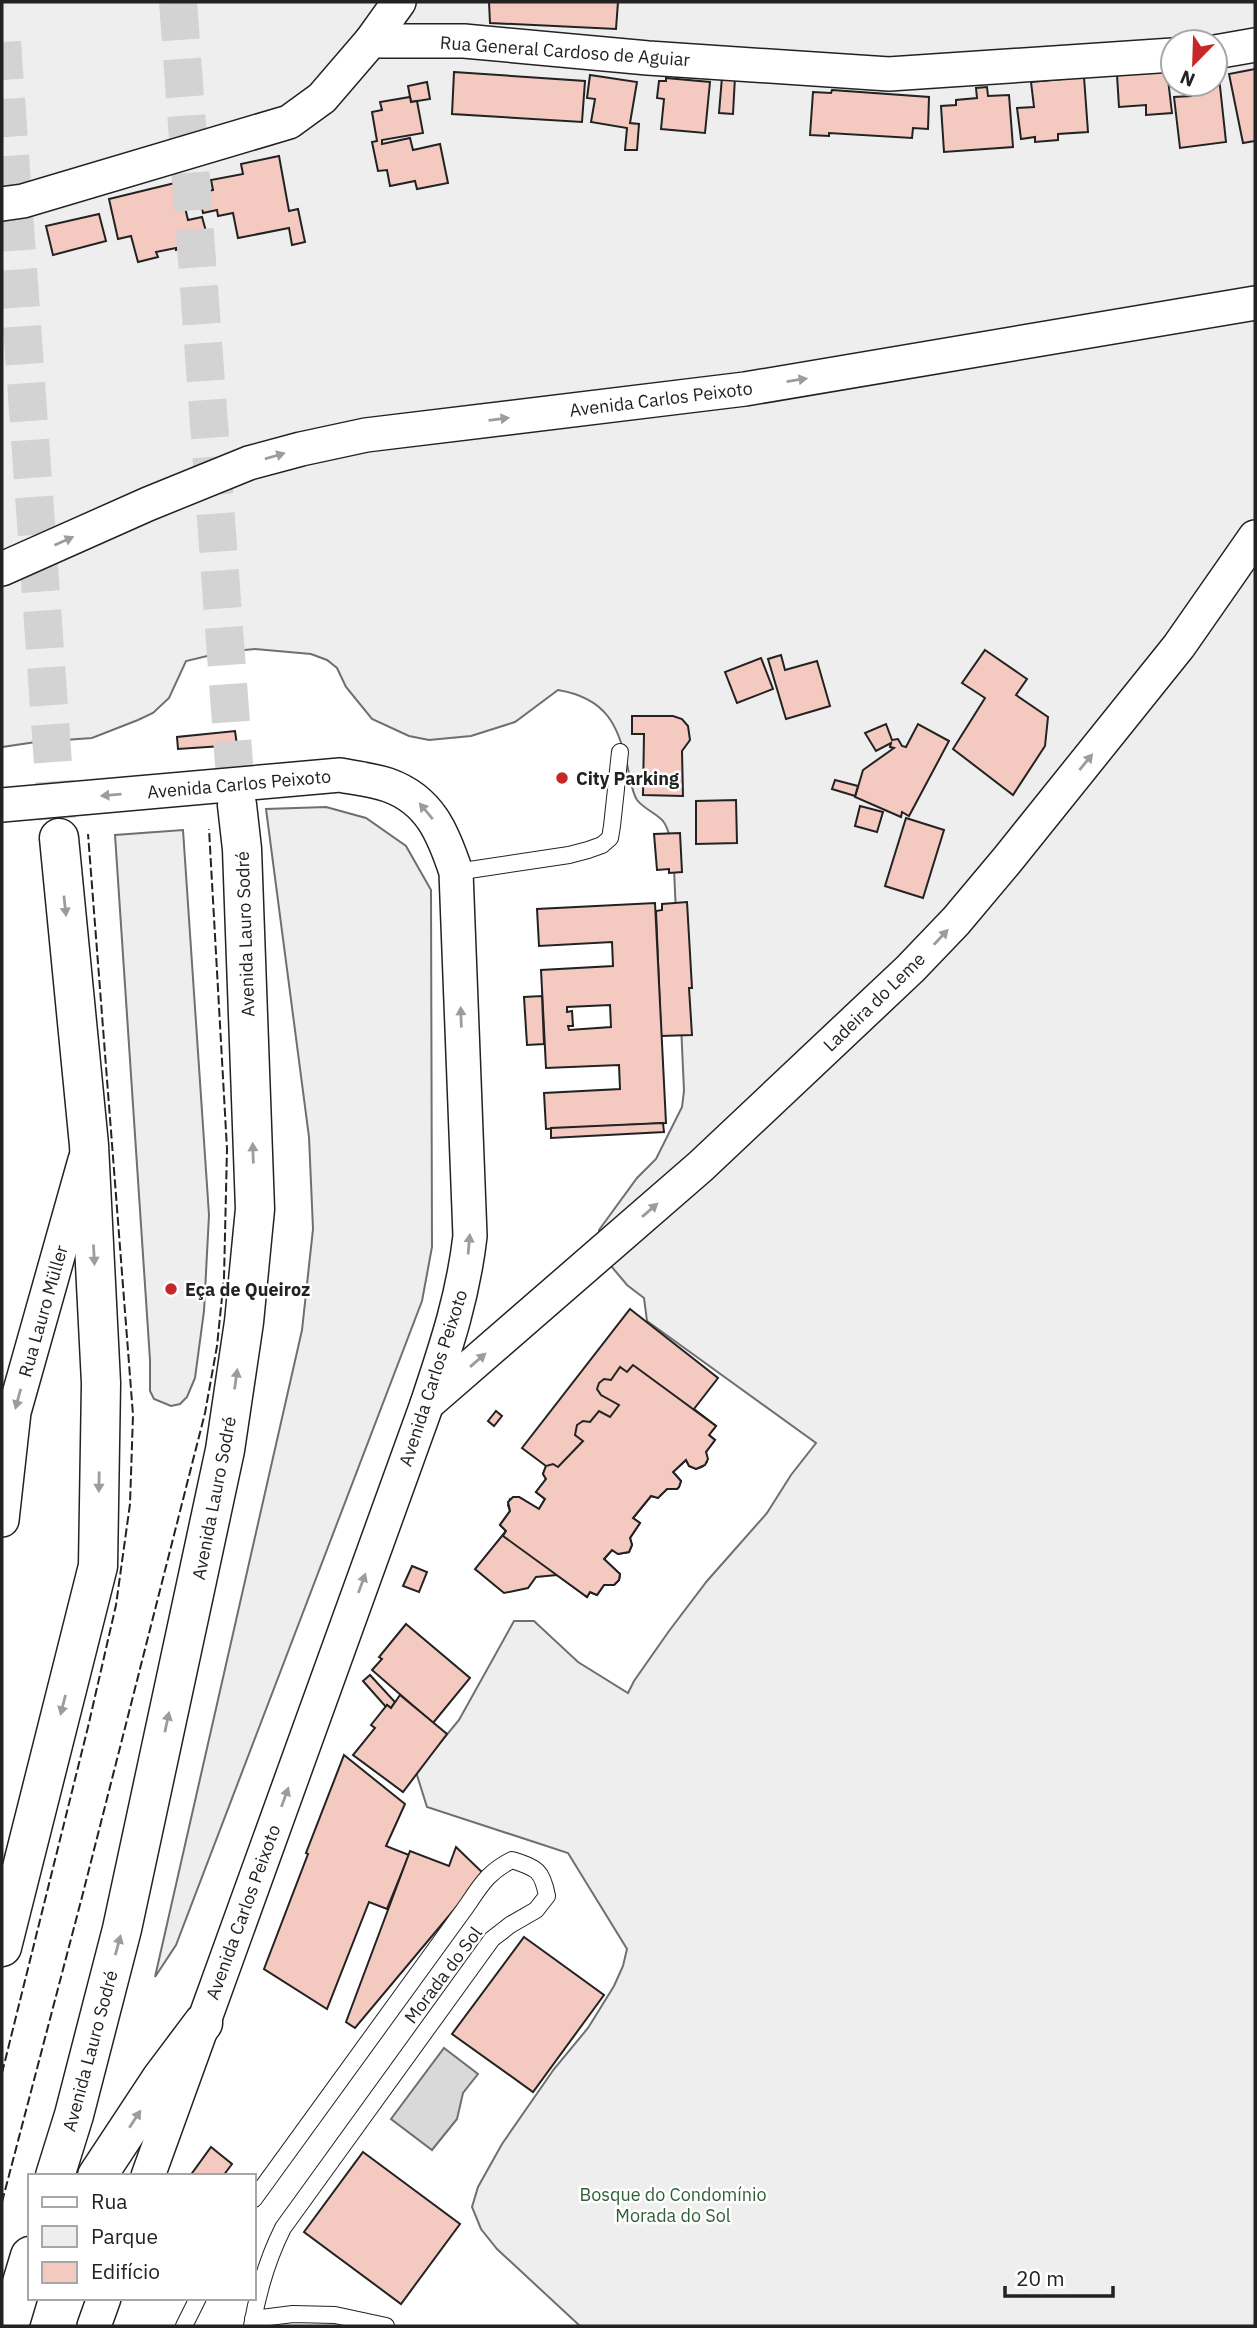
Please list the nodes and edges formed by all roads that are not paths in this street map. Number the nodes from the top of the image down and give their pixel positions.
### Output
1 (399, 2) edge
2 (372, 41) junction
3 (1255, 45) edge
4 (1229, 50) edge
5 (1159, 56) edge
6 (2, 204) edge
7 (1255, 303) edge
8 (1255, 537) edge
9 (2, 569) edge
10 (620, 751) dead end
11 (2, 805) edge
12 (237, 805) tunnel mouth
13 (59, 838) tunnel mouth
14 (456, 872) junction
15 (89, 1145) junction
16 (427, 1404) junction
17 (2, 1520) edge
18 (2, 1947) edge
19 (203, 2023) junction
20 (56, 2174) edge
21 (98, 2174) edge
22 (149, 2174) edge
23 (256, 2196) edge
24 (28, 2264) edge
25 (103, 2300) edge
26 (197, 2300) edge
27 (18, 2304) edge
28 (252, 2322) edge
29 (94, 2326) edge
30 (184, 2326) edge
31 (386, 2326) edge

1 - 2 street
2 - 5 street, Rua General Cardoso de Aguiar
2 - 6 street
3 - 4 street
9 -> 7 street, Avenida Carlos Peixoto
16 -> 8 street, Ladeira do Leme
10 - 14 lane
14 -> 11 street, Avenida Carlos Peixoto
20 -> 12 highway, Avenida Lauro Sodré
13 -> 15 highway
16 -> 14 street, Avenida Carlos Peixoto
15 -> 17 street, Rua Lauro Müller
15 -> 18 highway
19 -> 16 street, Avenida Carlos Peixoto
21 -> 19 highway
19 - 22 street, Avenida Carlos Peixoto
23 - 28 lane, Morada do Sol
24 - 27 highway
25 - 29 street
26 - 30 lane
28 - 31 lane

